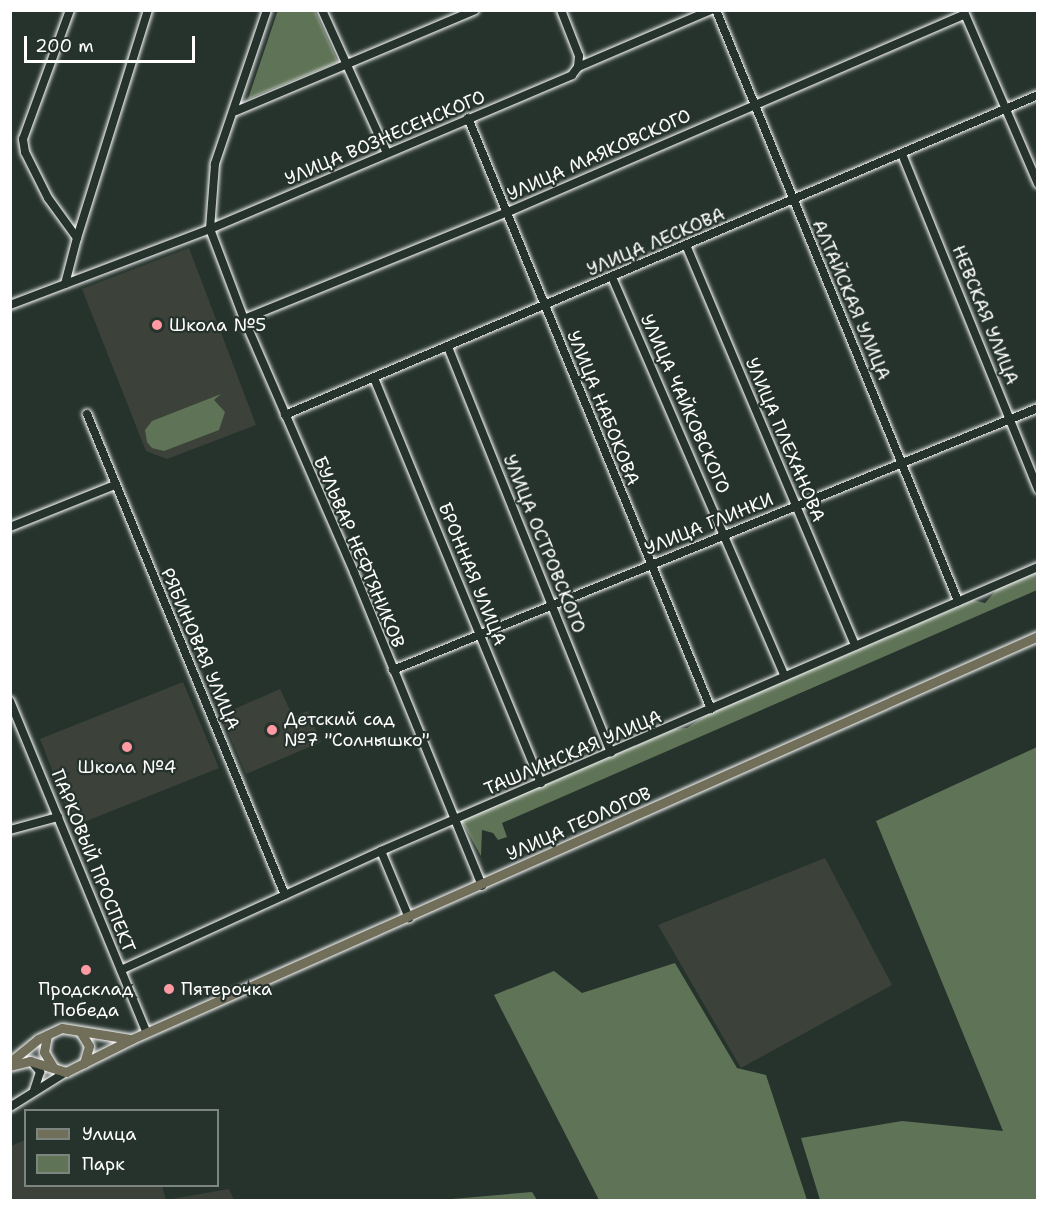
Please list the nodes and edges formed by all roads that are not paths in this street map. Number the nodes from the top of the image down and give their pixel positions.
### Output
1 (70, 10) edge
2 (148, 10) edge
3 (267, 10) edge
4 (322, 10) edge
5 (475, 10) edge
6 (561, 10) edge
7 (711, 10) edge
8 (716, 10) edge
9 (964, 12) edge
10 (347, 65) junction
11 (578, 68) junction
12 (1038, 95) edge
13 (754, 103) junction
14 (1007, 109) junction
15 (236, 111) junction
16 (468, 118) junction
17 (387, 153) junction
18 (902, 154) junction
19 (1038, 184) edge
20 (793, 200) junction
21 (508, 212) junction
22 (210, 229) junction
23 (77, 238) junction
24 (686, 245) junction
25 (612, 277) junction
26 (65, 284) junction
27 (10, 305) edge
28 (546, 306) junction
29 (244, 320) junction
30 (448, 347) junction
31 (374, 378) junction
32 (1038, 408) edge
33 (87, 414) dead end
34 (285, 415) junction
35 (1011, 419) junction
36 (903, 464) junction
37 (115, 484) junction
38 (1038, 489) edge
39 (796, 504) junction
40 (10, 527) edge
41 (725, 534) junction
42 (650, 564) junction
43 (1038, 567) edge
44 (958, 601) junction
45 (554, 607) junction
46 (481, 636) junction
47 (1038, 636) edge
48 (855, 646) junction
49 (393, 670) junction
50 (786, 676) junction
51 (10, 701) edge
52 (711, 709) junction
53 (611, 753) junction
54 (541, 783) junction
55 (58, 818) junction
56 (456, 820) junction
57 (10, 830) edge
58 (381, 851) junction
59 (482, 886) junction
60 (285, 895) junction
61 (409, 918) junction
62 (121, 970) junction
63 (78, 1029) junction
64 (48, 1033) junction
65 (147, 1033) junction
66 (132, 1039) junction
67 (30, 1061) junction
68 (84, 1063) junction
69 (10, 1064) edge
70 (53, 1067) junction
71 (66, 1072) junction
72 (33, 1091) junction
73 (10, 1107) edge

1 - 23 street
2 - 23 street
3 - 15 street
4 - 10 street
5 - 10 street
6 - 11 street
7 - 11 street, УЛИЦА ВОЗНЕСЕНСКОГО
8 - 13 street, АЛТАЙСКАЯ УЛИЦА
9 - 13 street, УЛИЦА МАЯКОВСКОГО
9 - 14 street
10 - 15 street
10 - 17 street
11 - 16 street, УЛИЦА ВОЗНЕСЕНСКОГО
12 - 14 street, УЛИЦА ЛЕСКОВА
13 - 20 street, АЛТАЙСКАЯ УЛИЦА
13 - 21 street, УЛИЦА МАЯКОВСКОГО
14 - 18 street, УЛИЦА ЛЕСКОВА
14 - 19 street
15 - 22 street
16 - 17 street, УЛИЦА ВОЗНЕСЕНСКОГО
16 - 21 street, УЛИЦА НАБОКОВА
17 - 22 street, УЛИЦА ВОЗНЕСЕНСКОГО
18 - 20 street, УЛИЦА ЛЕСКОВА
18 - 35 street, НЕВСКАЯ УЛИЦА
20 - 24 street, УЛИЦА ЛЕСКОВА
20 - 36 street, АЛТАЙСКАЯ УЛИЦА
21 - 28 street, УЛИЦА НАБОКОВА
21 - 29 street, УЛИЦА МАЯКОВСКОГО
22 - 26 street, УЛИЦА ВОЗНЕСЕНСКОГО
22 - 29 street, БУЛЬВАР НЕФТЯНИКОВ
23 - 26 street
24 - 25 street, УЛИЦА ЛЕСКОВА
24 - 39 street, УЛИЦА ПЛЕХАНОВА
25 - 28 street, УЛИЦА ЛЕСКОВА
25 - 41 street, УЛИЦА ЧАЙКОВСКОГО
26 - 27 street, УЛИЦА ВОЗНЕСЕНСКОГО
28 - 30 street, УЛИЦА ЛЕСКОВА
28 - 42 street, УЛИЦА НАБОКОВА
29 - 34 street, БУЛЬВАР НЕФТЯНИКОВ
30 - 31 street, УЛИЦА ЛЕСКОВА
30 - 45 street, УЛИЦА ОСТРОВСКОГО
31 - 34 street, УЛИЦА ЛЕСКОВА
31 - 46 street, БРОННАЯ УЛИЦА
32 - 35 street, УЛИЦА ГЛИНКИ
33 - 37 street, РЯБИНОВАЯ УЛИЦА
34 - 49 street, БУЛЬВАР НЕФТЯНИКОВ
35 - 36 street, УЛИЦА ГЛИНКИ
35 - 38 street, НЕВСКАЯ УЛИЦА
36 - 39 street, УЛИЦА ГЛИНКИ
36 - 44 street, АЛТАЙСКАЯ УЛИЦА
37 - 40 street
37 - 60 street, РЯБИНОВАЯ УЛИЦА
39 - 41 street, УЛИЦА ГЛИНКИ
39 - 48 street, УЛИЦА ПЛЕХАНОВА
41 - 42 street, УЛИЦА ГЛИНКИ
41 - 50 street, УЛИЦА ЧАЙКОВСКОГО
42 - 45 street, УЛИЦА ГЛИНКИ
42 - 52 street, УЛИЦА НАБОКОВА
43 - 44 street, ТАШЛИНСКАЯ УЛИЦА
44 - 48 street, ТАШЛИНСКАЯ УЛИЦА
45 - 46 street, УЛИЦА ГЛИНКИ
45 - 53 street, УЛИЦА ОСТРОВСКОГО
46 - 49 street, УЛИЦА ГЛИНКИ
46 - 54 street, БРОННАЯ УЛИЦА
47 - 59 main road, УЛИЦА ГЕОЛОГОВ
48 - 50 street, ТАШЛИНСКАЯ УЛИЦА
49 - 56 street, БУЛЬВАР НЕФТЯНИКОВ
50 - 52 street, ТАШЛИНСКАЯ УЛИЦА
51 - 55 street, ПАРКОВЫЙ ПРОСПЕКТ
52 - 53 street, ТАШЛИНСКАЯ УЛИЦА
53 - 54 street, ТАШЛИНСКАЯ УЛИЦА
54 - 56 street, ТАШЛИНСКАЯ УЛИЦА
55 - 57 street
55 - 62 street, ПАРКОВЫЙ ПРОСПЕКТ
56 - 58 street, ТАШЛИНСКАЯ УЛИЦА
56 - 59 street, БУЛЬВАР НЕФТЯНИКОВ
58 - 60 street, ТАШЛИНСКАЯ УЛИЦА
58 - 61 street
59 - 61 main road, УЛИЦА ГЕОЛОГОВ
60 - 62 street, ТАШЛИНСКАЯ УЛИЦА
61 - 65 main road, УЛИЦА ГЕОЛОГОВ
62 - 65 street, ПАРКОВЫЙ ПРОСПЕКТ
63 - 64 main road
63 - 66 main road
63 - 68 main road
64 - 69 main road
64 - 70 main road
65 - 66 main road, УЛИЦА ГЕОЛОГОВ
66 - 68 main road, УЛИЦА ГЕОЛОГОВ
67 - 69 main road
67 - 70 main road
67 - 72 street
68 - 71 main road
70 - 71 main road
71 - 72 street
72 - 73 street

